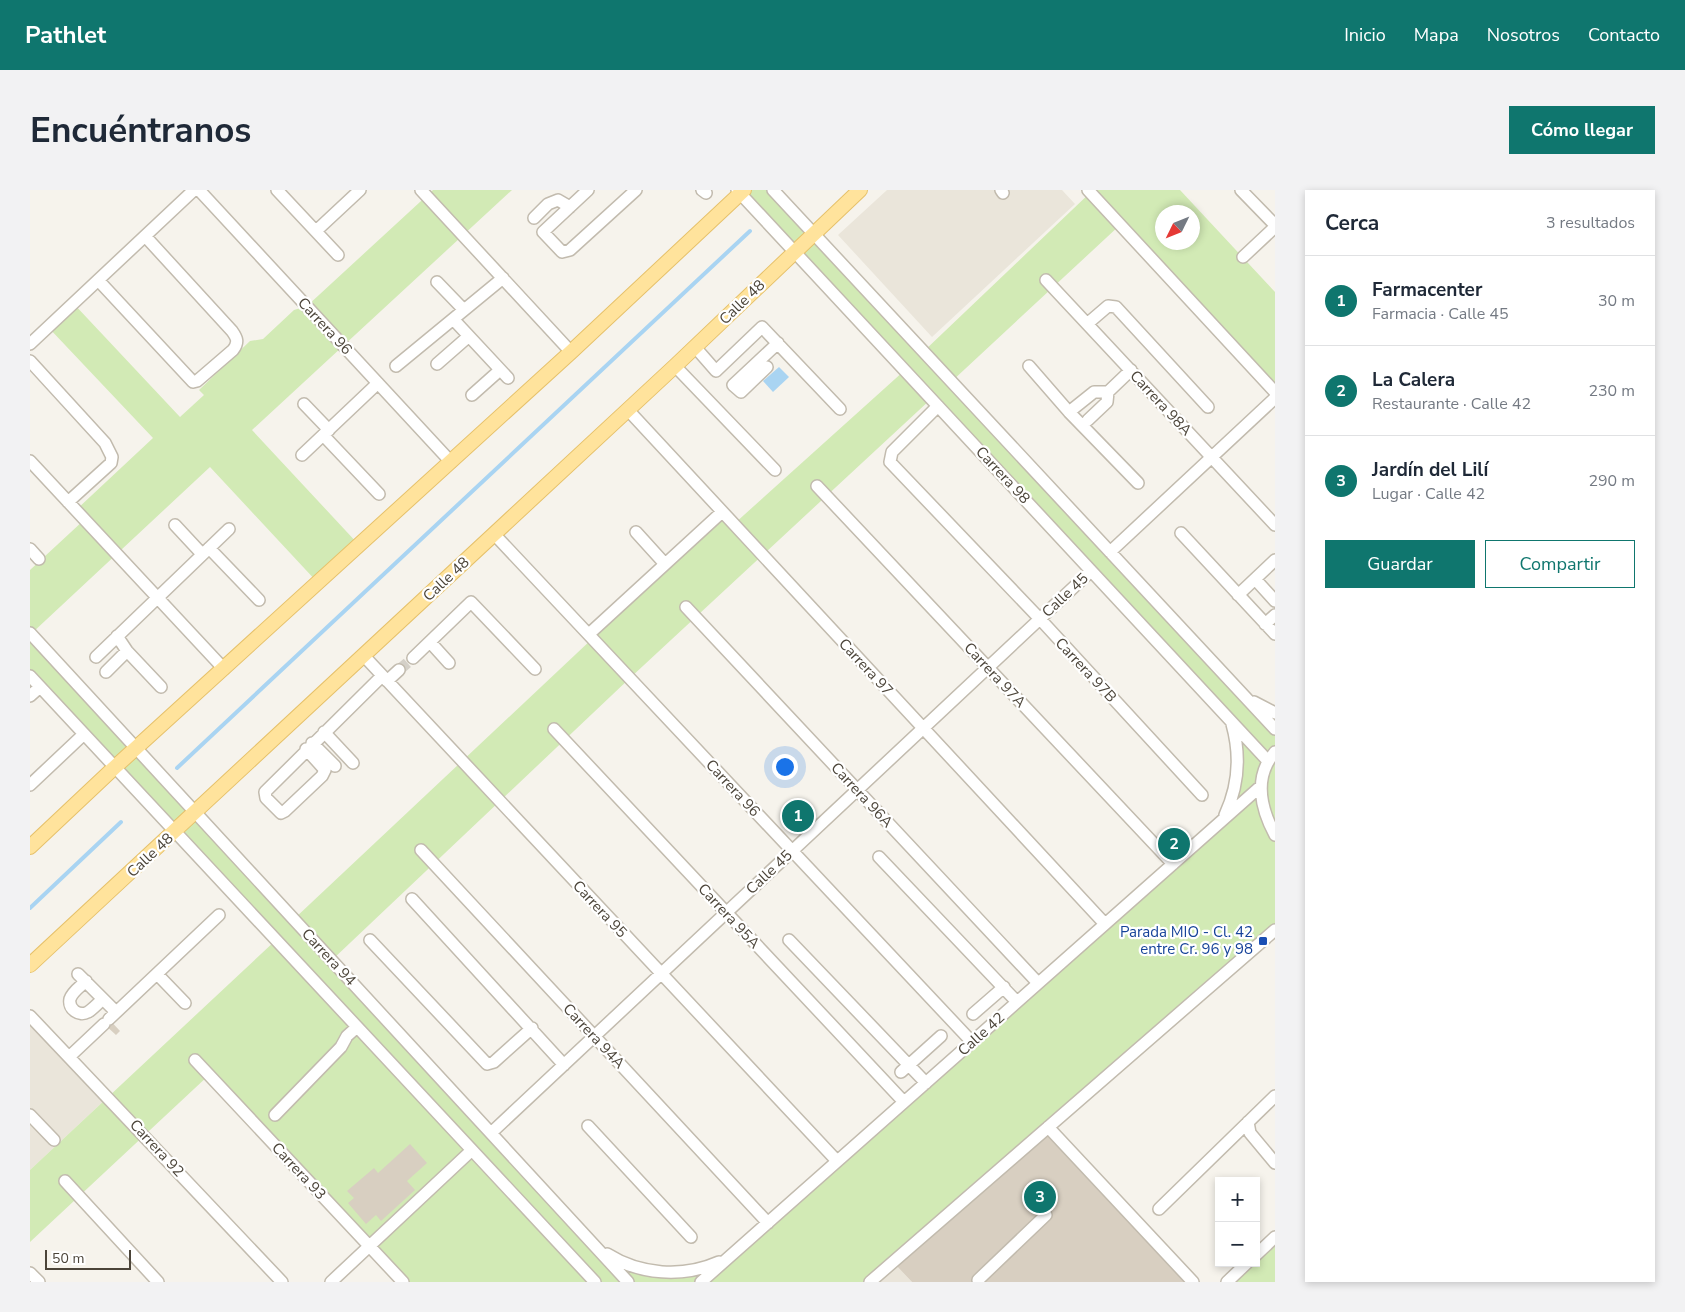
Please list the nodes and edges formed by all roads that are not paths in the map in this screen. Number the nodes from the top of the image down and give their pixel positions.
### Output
1 (194, 190) edge
2 (199, 190) edge
3 (277, 190) edge
4 (360, 190) edge
5 (421, 190) edge
6 (588, 190) edge
7 (636, 190) edge
8 (773, 190) edge
9 (860, 190) edge
10 (1088, 190) edge
11 (1241, 190) edge
12 (740, 191) edge
13 (570, 207) junction
14 (534, 218) dead end
15 (1275, 226) edge
16 (316, 231) junction
17 (814, 234) junction
18 (145, 236) junction
19 (795, 252) junction
20 (338, 255) dead end
21 (1243, 257) dead end
22 (503, 278) junction
23 (98, 280) junction
24 (1046, 280) dead end
25 (437, 282) dead end
26 (464, 310) junction
27 (453, 319) junction
28 (1087, 324) junction
29 (469, 336) junction
30 (778, 342) junction
31 (30, 344) edge
32 (695, 347) junction
33 (572, 352) junction
34 (30, 361) edge
35 (437, 364) dead end
36 (396, 366) dead end
37 (675, 366) junction
38 (1030, 366) dead end
39 (767, 367) dead end
40 (1131, 370) junction
41 (378, 383) junction
42 (1108, 392) junction
43 (1275, 392) edge
44 (472, 395) dead end
45 (1275, 398) edge
46 (304, 404) dead end
47 (938, 406) junction
48 (1208, 407) dead end
49 (840, 409) dead end
50 (628, 410) junction
51 (1069, 412) junction
52 (1088, 420) dead end
53 (326, 432) junction
54 (302, 455) dead end
55 (1212, 457) junction
56 (30, 461) edge
57 (451, 462) junction
58 (775, 470) dead end
59 (1138, 483) dead end
60 (817, 486) dead end
61 (379, 494) dead end
62 (68, 502) junction
63 (722, 512) junction
64 (175, 525) dead end
65 (1275, 525) edge
66 (229, 529) dead end
67 (636, 532) dead end
68 (1180, 533) dead end
69 (494, 534) junction
70 (30, 549) edge
71 (206, 551) junction
72 (1110, 552) junction
73 (39, 559) dead end
74 (1275, 560) edge
75 (665, 564) junction
76 (1091, 571) junction
77 (1255, 579) junction
78 (1238, 595) junction
79 (157, 598) junction
80 (259, 600) dead end
81 (1275, 601) edge
82 (686, 607) dead end
83 (1275, 615) edge
84 (1040, 619) junction
85 (1265, 624) junction
86 (30, 633) edge
87 (589, 634) junction
88 (1275, 634) edge
89 (116, 636) junction
90 (430, 642) junction
91 (127, 651) junction
92 (96, 656) dead end
93 (364, 656) junction
94 (413, 658) tunnel mouth
95 (448, 662) dead end
96 (988, 668) junction
97 (224, 669) junction
98 (534, 669) dead end
99 (400, 670) tunnel mouth
100 (106, 672) dead end
101 (30, 676) edge
102 (385, 679) junction
103 (40, 687) junction
104 (161, 687) dead end
105 (1241, 692) junction
106 (30, 696) edge
107 (1275, 712) edge
108 (1231, 720) junction
109 (923, 728) junction
110 (554, 729) dead end
111 (1275, 729) edge
112 (324, 732) junction
113 (84, 734) junction
114 (309, 746) junction
115 (136, 748) junction
116 (1272, 757) edge
117 (353, 763) dead end
118 (335, 766) dead end
119 (115, 767) junction
120 (30, 785) edge
121 (1261, 786) junction
122 (857, 790) junction
123 (1202, 795) dead end
124 (196, 813) junction
125 (1224, 819) junction
126 (175, 831) junction
127 (1275, 835) edge
128 (30, 846) edge
129 (421, 850) dead end
130 (792, 851) junction
131 (879, 857) dead end
132 (1173, 864) junction
133 (412, 899) dead end
134 (726, 913) junction
135 (219, 915) dead end
136 (1105, 924) junction
137 (1275, 930) edge
138 (370, 940) dead end
139 (788, 940) dead end
140 (30, 965) edge
141 (157, 974) junction
142 (661, 974) junction
143 (1038, 983) junction
144 (1004, 987) junction
145 (103, 999) junction
146 (1017, 1002) junction
147 (185, 1003) dead end
148 (973, 1014) dead end
149 (30, 1016) edge
150 (109, 1018) junction
151 (357, 1026) junction
152 (532, 1028) junction
153 (594, 1036) junction
154 (941, 1036) dead end
155 (972, 1042) junction
156 (69, 1057) junction
157 (195, 1060) dead end
158 (564, 1065) junction
159 (905, 1068) junction
160 (926, 1083) junction
161 (1275, 1096) edge
162 (904, 1102) junction
163 (30, 1115) edge
164 (275, 1115) dead end
165 (1248, 1122) junction
166 (588, 1126) dead end
167 (1048, 1127) junction
168 (491, 1133) junction
169 (54, 1140) dead end
170 (472, 1150) junction
171 (837, 1162) junction
172 (1275, 1162) edge
173 (65, 1181) dead end
174 (1159, 1209) dead end
175 (1046, 1215) dead end
176 (768, 1223) junction
177 (690, 1237) dead end
178 (1275, 1238) edge
179 (369, 1246) junction
180 (597, 1246) junction
181 (1260, 1251) edge
182 (731, 1255) junction
183 (1243, 1267) edge
184 (30, 1273) edge
185 (978, 1280) dead end
186 (39, 1282) edge
187 (158, 1282) edge
188 (282, 1282) edge
189 (331, 1282) edge
190 (403, 1282) edge
191 (594, 1282) edge
192 (628, 1282) edge
193 (701, 1282) edge
194 (870, 1282) edge
195 (1193, 1282) edge
196 (1227, 1282) edge

1 - 18 street
2 - 41 street, Carrera 96
3 - 16 street
4 - 16 street
5 - 22 street
6 - 13 street
7 - 13 street
8 - 17 street, Carrera 98
9 - 17 main road, Calle 48
10 - 43 street
11 - 15 street
12 - 19 street, Carrera 98
12 - 33 main road
13 - 14 street
15 - 21 street
16 - 20 street
17 - 19 main road, Calle 48
17 - 72 street, Carrera 98
18 - 23 street
18 - 23 street
19 - 32 main road, Calle 48
19 - 47 street, Carrera 98
22 - 26 street
22 - 33 street
23 - 31 street
24 - 28 street, Carrera 98A
25 - 26 street
26 - 27 street
27 - 29 street
27 - 36 street
28 - 40 street, Carrera 98A
28 - 48 street
29 - 35 street
29 - 44 street
30 - 32 street
30 - 39 street
30 - 49 street
32 - 37 main road, Calle 48
33 - 57 main road
34 - 62 street
37 - 50 main road, Calle 48
37 - 58 street
38 - 51 street
40 - 42 street
40 - 55 street, Carrera 98A
41 - 53 street
41 - 57 street, Carrera 96
42 - 51 street
42 - 52 street
45 - 55 street
46 - 53 street
47 - 76 street, Carrera 98
47 - 84 street, Carrera 97B
50 - 63 street, Carrera 97
50 - 69 main road, Calle 48
51 - 59 street
53 - 54 street
53 - 61 street
55 - 65 street, Carrera 98A
55 - 72 street
56 - 62 street
57 - 97 main road
60 - 96 street, Carrera 97A
62 - 79 street
63 - 75 street
63 - 109 street, Carrera 97
64 - 71 street
66 - 71 street
67 - 75 street
68 - 78 street
69 - 87 street, Carrera 96
69 - 93 main road, Calle 48
70 - 73 street
71 - 79 street
71 - 80 street
72 - 105 street, Carrera 98
74 - 77 street
75 - 87 street
76 - 84 street, Calle 45
76 - 108 street, Carrera 98
77 - 78 street
77 - 81 street
78 - 85 street
79 - 89 street
79 - 97 street
82 - 122 street, Carrera 96A
83 - 85 street
84 - 96 street, Calle 45
84 - 123 street, Carrera 97B
85 - 88 street
86 - 115 street, Carrera 94
87 - 130 street, Carrera 96
89 - 91 street
89 - 92 street
90 - 94 street
90 - 95 street
90 - 98 street
91 - 100 street
91 - 104 street
93 - 102 street, Carrera 95
93 - 124 main road, Calle 48
96 - 109 street, Calle 45
96 - 132 street, Carrera 97A
97 - 115 main road
99 - 102 street
101 - 103 street, Carrera 94
102 - 112 street
102 - 142 street, Carrera 95
103 - 106 street
103 - 113 street, Carrera 94
105 - 107 street
105 - 111 street, Carrera 98
108 - 116 street, Carrera 98
108 - 125 street
109 - 122 street, Calle 45
109 - 136 street, Carrera 97
110 - 134 street, Carrera 95A
112 - 114 street
112 - 117 street
113 - 119 street, Carrera 94
113 - 120 street
114 - 114 street
114 - 118 street
115 - 119 main road
115 - 124 street, Carrera 94
116 - 121 street
119 - 126 street, Carrera 94
119 - 128 main road
121 - 125 street, Calle 42
121 - 127 street
122 - 130 street, Calle 45
122 - 143 street, Carrera 96A
124 - 126 main road, Calle 48
124 - 168 street, Carrera 94
125 - 132 street, Calle 42
126 - 140 main road, Calle 48
126 - 151 street, Carrera 94
129 - 153 street, Carrera 94A
130 - 134 street, Calle 45
130 - 155 street, Carrera 96
131 - 144 street
132 - 136 street, Calle 42
133 - 152 street
134 - 142 street, Calle 45
134 - 162 street, Carrera 95A
135 - 141 street
136 - 143 street, Calle 42
137 - 167 street
138 - 152 street
139 - 159 street
141 - 147 street
141 - 150 street
142 - 153 street, Calle 45
142 - 171 street, Carrera 95
143 - 146 street, Calle 42
144 - 146 street
144 - 148 street
145 - 145 street
145 - 150 street
146 - 155 street, Calle 42
149 - 156 street, Carrera 92
150 - 156 street
151 - 164 street
151 - 170 street, Carrera 94
152 - 158 street
153 - 158 street, Calle 45
153 - 176 street, Carrera 94A
154 - 159 street
155 - 160 street, Calle 42
156 - 188 street, Carrera 92
157 - 179 street, Carrera 93
158 - 168 street, Calle 45
159 - 160 street
160 - 162 street, Calle 42
161 - 165 street
162 - 171 street, Calle 42
163 - 169 street
165 - 172 street
165 - 174 street
166 - 177 street
167 - 194 street
167 - 195 street
168 - 180 street, Carrera 94
170 - 179 street
170 - 191 street, Carrera 94
171 - 176 street, Calle 42
173 - 187 street
175 - 185 street
176 - 182 street, Calle 42
178 - 181 street
179 - 189 street
179 - 190 street, Carrera 93
180 - 182 street
180 - 192 street, Carrera 94
182 - 193 street, Calle 42
183 - 196 street
184 - 186 street

